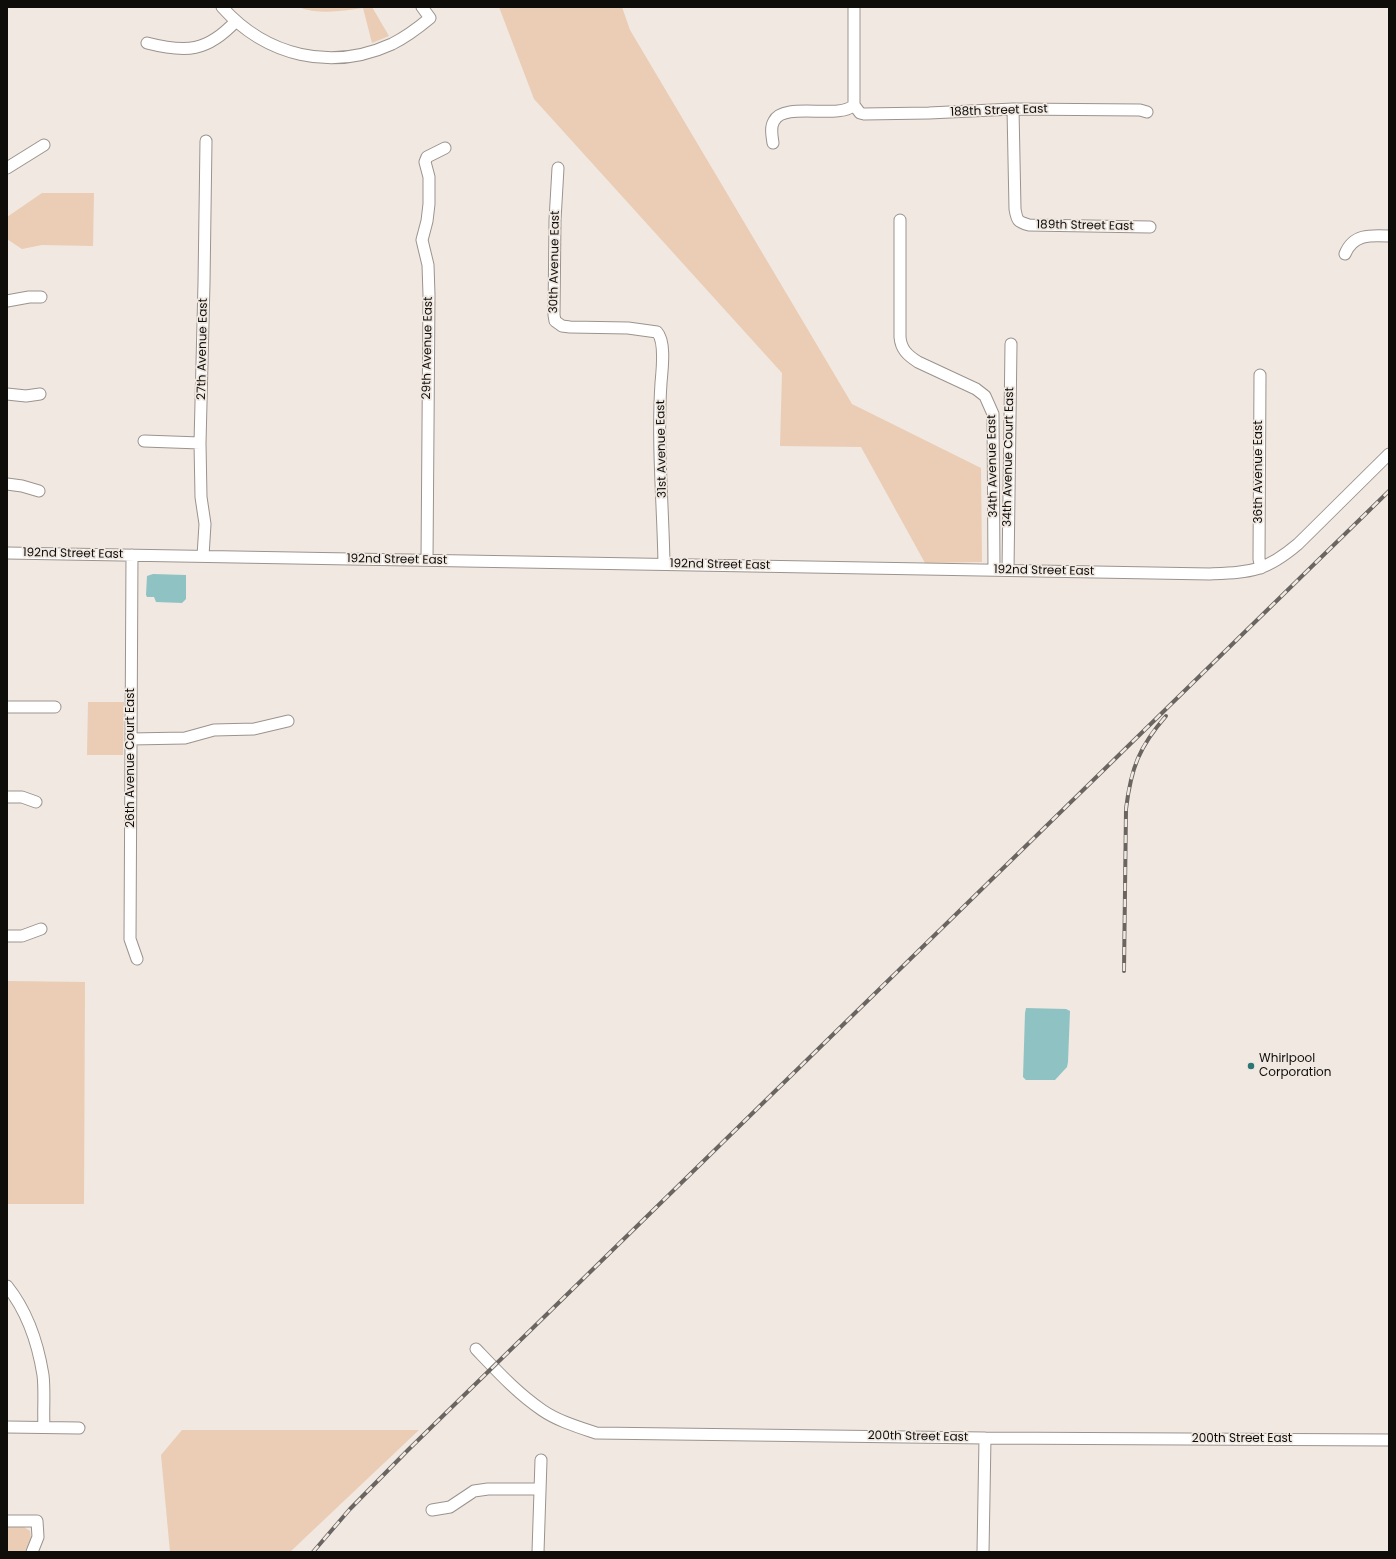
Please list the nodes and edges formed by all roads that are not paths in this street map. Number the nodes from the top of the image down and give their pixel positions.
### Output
1 (222, 7) edge
2 (422, 7) edge
3 (854, 7) edge
4 (236, 21) junction
5 (147, 43) dead end
6 (854, 105) junction
7 (1013, 109) junction
8 (1147, 112) dead end
9 (206, 141) dead end
10 (773, 143) dead end
11 (44, 145) dead end
12 (445, 148) dead end
13 (7, 168) edge
14 (558, 168) dead end
15 (900, 220) dead end
16 (1150, 227) dead end
17 (1389, 236) edge
18 (1345, 254) dead end
19 (41, 297) dead end
20 (7, 301) edge
21 (659, 334) joint
22 (1010, 344) dead end
23 (1260, 375) dead end
24 (7, 394) edge
25 (40, 394) dead end
26 (144, 441) dead end
27 (200, 443) junction
28 (1389, 454) edge
29 (7, 484) edge
30 (39, 491) dead end
31 (7, 552) edge
32 (132, 555) junction
33 (203, 556) junction
34 (427, 560) junction
35 (664, 564) junction
36 (1261, 568) junction
37 (994, 570) junction
38 (1008, 570) junction
39 (7, 707) edge
40 (55, 707) dead end
41 (288, 721) dead end
42 (131, 739) junction
43 (7, 797) edge
44 (36, 802) dead end
45 (41, 929) dead end
46 (7, 936) edge
47 (137, 959) dead end
48 (7, 1286) edge
49 (476, 1350) dead end
50 (7, 1427) edge
51 (44, 1427) junction
52 (79, 1428) dead end
53 (985, 1438) junction
54 (1389, 1440) edge
55 (541, 1460) dead end
56 (540, 1489) junction
57 (432, 1510) dead end
58 (7, 1521) edge
59 (32, 1552) edge
60 (538, 1552) edge
61 (983, 1552) edge

1 - 4 street
2 - 4 street
3 - 6 street
4 - 5 street
6 - 7 street, 188th Street East
6 - 10 street
7 - 8 street, 188th Street East
7 - 16 street, 189th Street East
9 - 27 street, 27th Avenue East
11 - 13 street
12 - 34 street, 29th Avenue East
14 - 21 street, 30th Avenue East
15 - 37 street, 34th Avenue East
17 - 18 street
19 - 20 street
21 - 35 street, 31st Avenue East
22 - 38 street, 34th Avenue Court East
23 - 36 street, 36th Avenue East
24 - 25 street
26 - 27 street
27 - 33 street, 27th Avenue East
28 - 36 street, 192nd Street East
29 - 30 street
31 - 32 street, 192nd Street East
32 - 33 street, 192nd Street East
32 - 42 street, 26th Avenue Court East
33 - 34 street, 192nd Street East
34 - 35 street, 192nd Street East
35 - 37 street, 192nd Street East
36 - 38 street, 192nd Street East
37 - 38 street, 192nd Street East
39 - 40 street
41 - 42 street
42 - 47 street, 26th Avenue Court East
43 - 44 street
45 - 46 street
48 - 51 street
49 - 53 street, 200th Street East
50 - 51 street
51 - 52 street
53 - 54 street, 200th Street East
53 - 61 street
55 - 56 street
56 - 57 street
56 - 60 street
58 - 59 street

